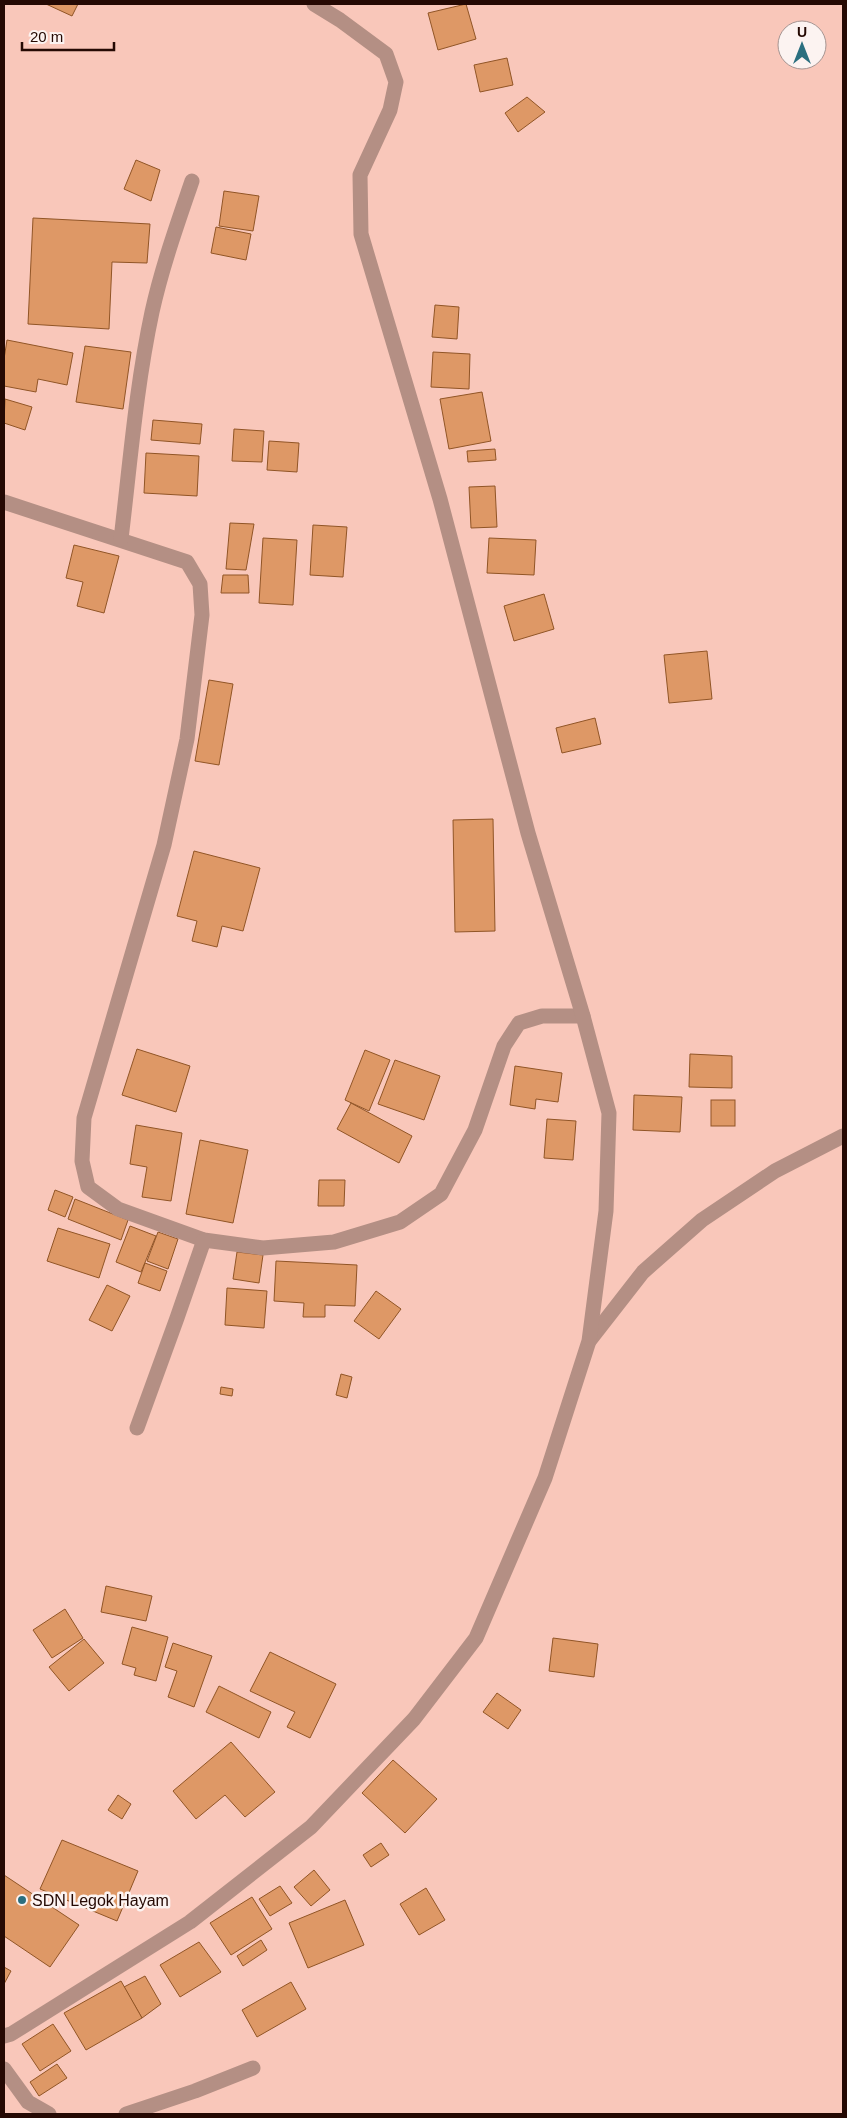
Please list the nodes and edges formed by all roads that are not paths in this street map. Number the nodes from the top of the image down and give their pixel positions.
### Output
1 (314, 4) edge
2 (192, 181) dead end
3 (4, 502) edge
4 (121, 539) junction
5 (583, 1016) junction
6 (843, 1136) edge
7 (204, 1240) junction
8 (589, 1341) junction
9 (137, 1428) dead end
10 (4, 2036) edge
11 (253, 2068) dead end
12 (4, 2069) edge
13 (49, 2114) edge
14 (126, 2114) edge

1 - 5 street
2 - 4 street
3 - 4 street
4 - 7 street
5 - 7 street
5 - 8 street
6 - 8 street
7 - 9 street
8 - 10 street
11 - 14 street
12 - 13 street

